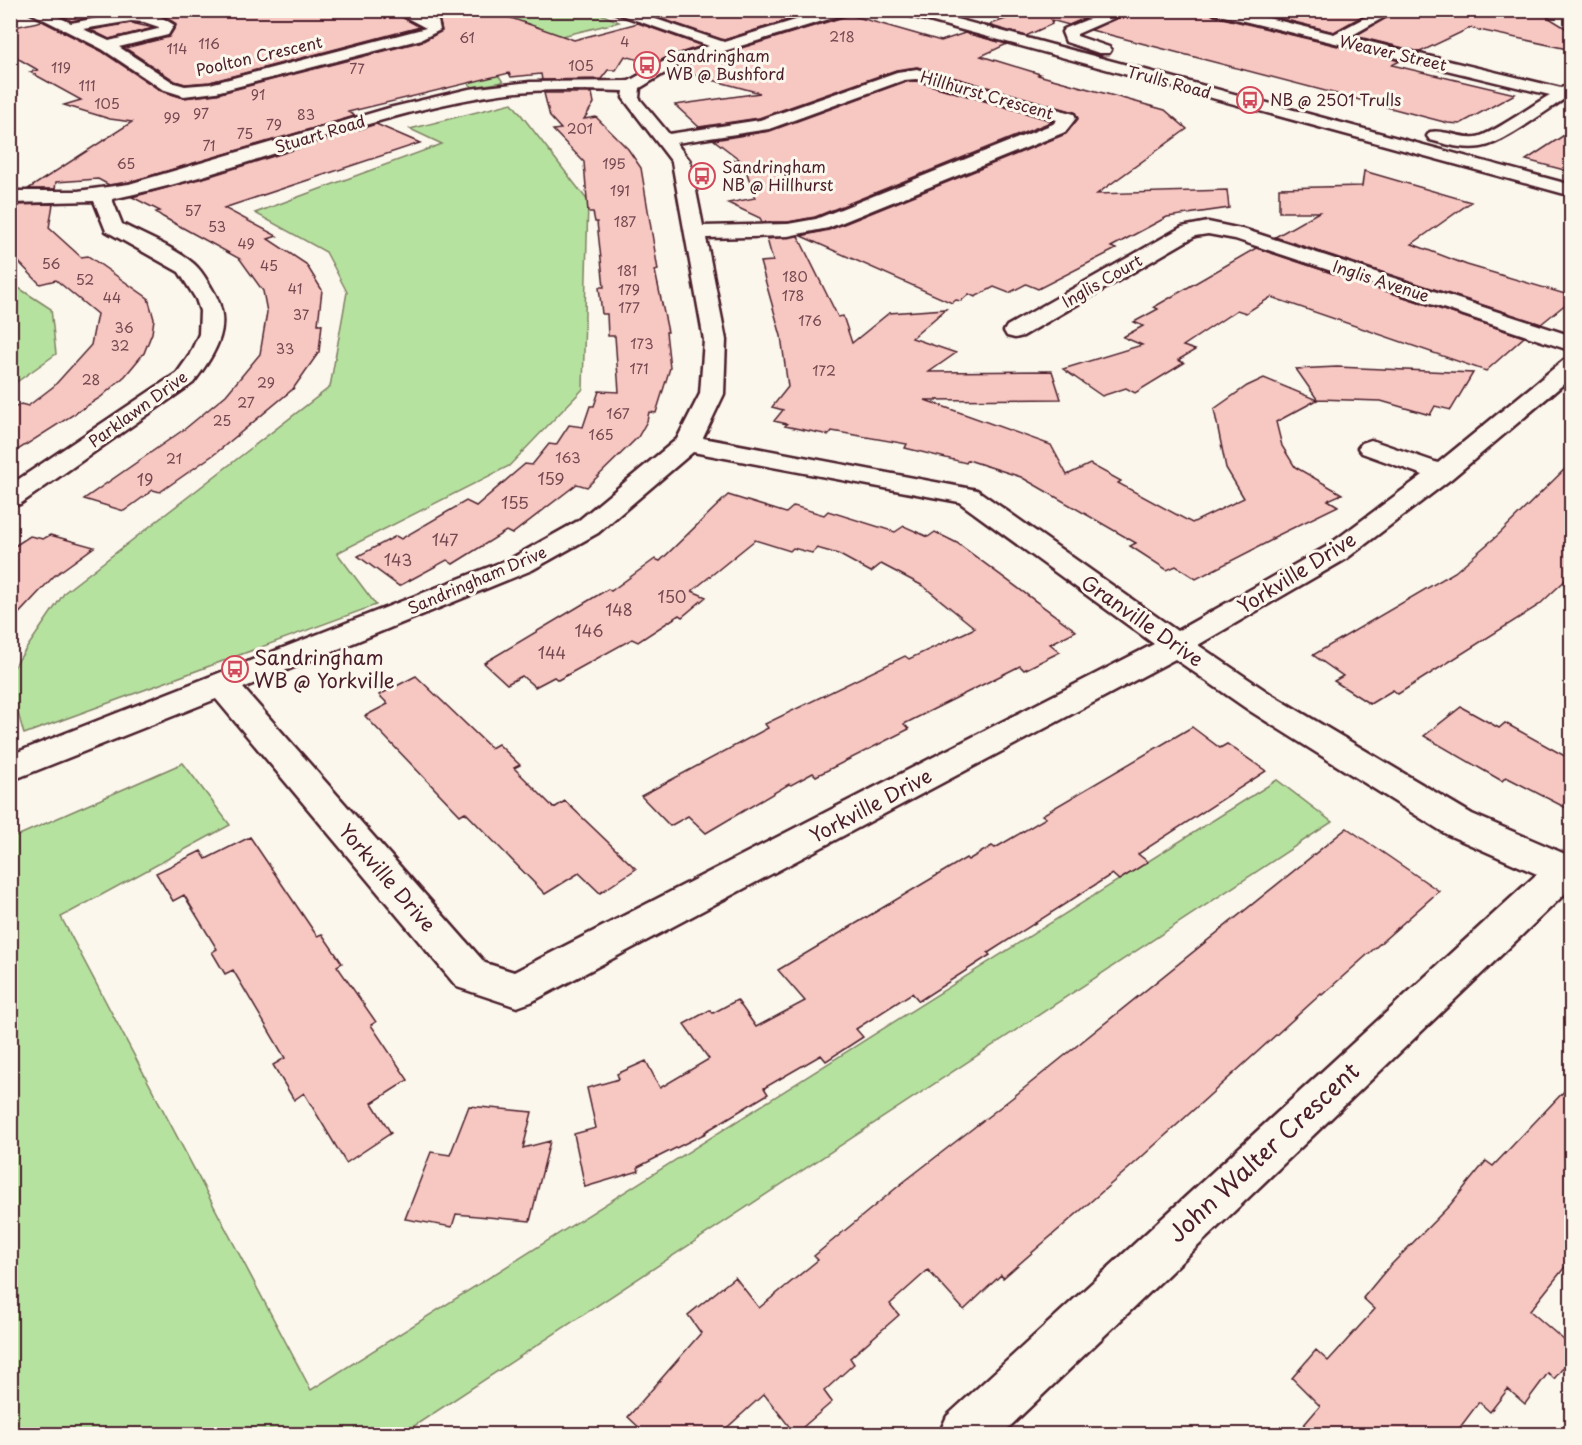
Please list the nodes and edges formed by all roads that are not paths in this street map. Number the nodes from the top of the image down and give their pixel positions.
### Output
1 (32, 10) edge
2 (399, 10) edge
3 (614, 10) edge
4 (844, 10) edge
5 (905, 10) edge
6 (1125, 10) edge
7 (1215, 10) edge
8 (1390, 10) edge
9 (68, 28) junction
10 (1335, 39) junction
11 (107, 46) junction
12 (722, 46) junction
13 (632, 86) junction
14 (1569, 92) edge
15 (1320, 106) dead end
16 (1423, 133) dead end
17 (664, 140) junction
18 (1572, 191) edge
19 (101, 195) junction
20 (10, 197) edge
21 (1189, 231) joint
22 (695, 232) junction
23 (1015, 331) dead end
24 (1572, 344) edge
25 (1572, 365) edge
26 (688, 443) junction
27 (1371, 448) dead end
28 (1442, 473) junction
29 (10, 498) edge
30 (1176, 645) junction
31 (221, 684) junction
32 (10, 769) edge
33 (1568, 872) edge
34 (965, 1434) edge

1 - 9 street, Poolton Crescent
2 - 11 street, Poolton Crescent
3 - 12 street
4 - 12 street
5 - 18 street, Trulls Road
6 - 15 street
7 - 10 street, Weaver Street
8 - 10 street
9 - 11 street, Poolton Crescent
9 - 11 street
10 - 14 street, Weaver Street
12 - 13 street
13 - 17 street, Sandringham Drive
13 - 19 street, Stuart Road
14 - 16 street
17 - 22 street, Sandringham Drive
17 - 22 street, Hillhurst Crescent
19 - 20 street, Stuart Road
19 - 29 street, Parklawn Drive
21 - 23 street, Inglis Court
21 - 24 street, Inglis Avenue
22 - 26 street, Sandringham Drive
25 - 28 street, Yorkville Drive
26 - 30 street, Granville Drive
26 - 31 street, Sandringham Drive
27 - 28 street
28 - 30 street, Yorkville Drive
30 - 31 street, Yorkville Drive
30 - 33 street, Granville Drive
31 - 32 street, Sandringham Drive
33 - 34 street, John Walter Crescent

